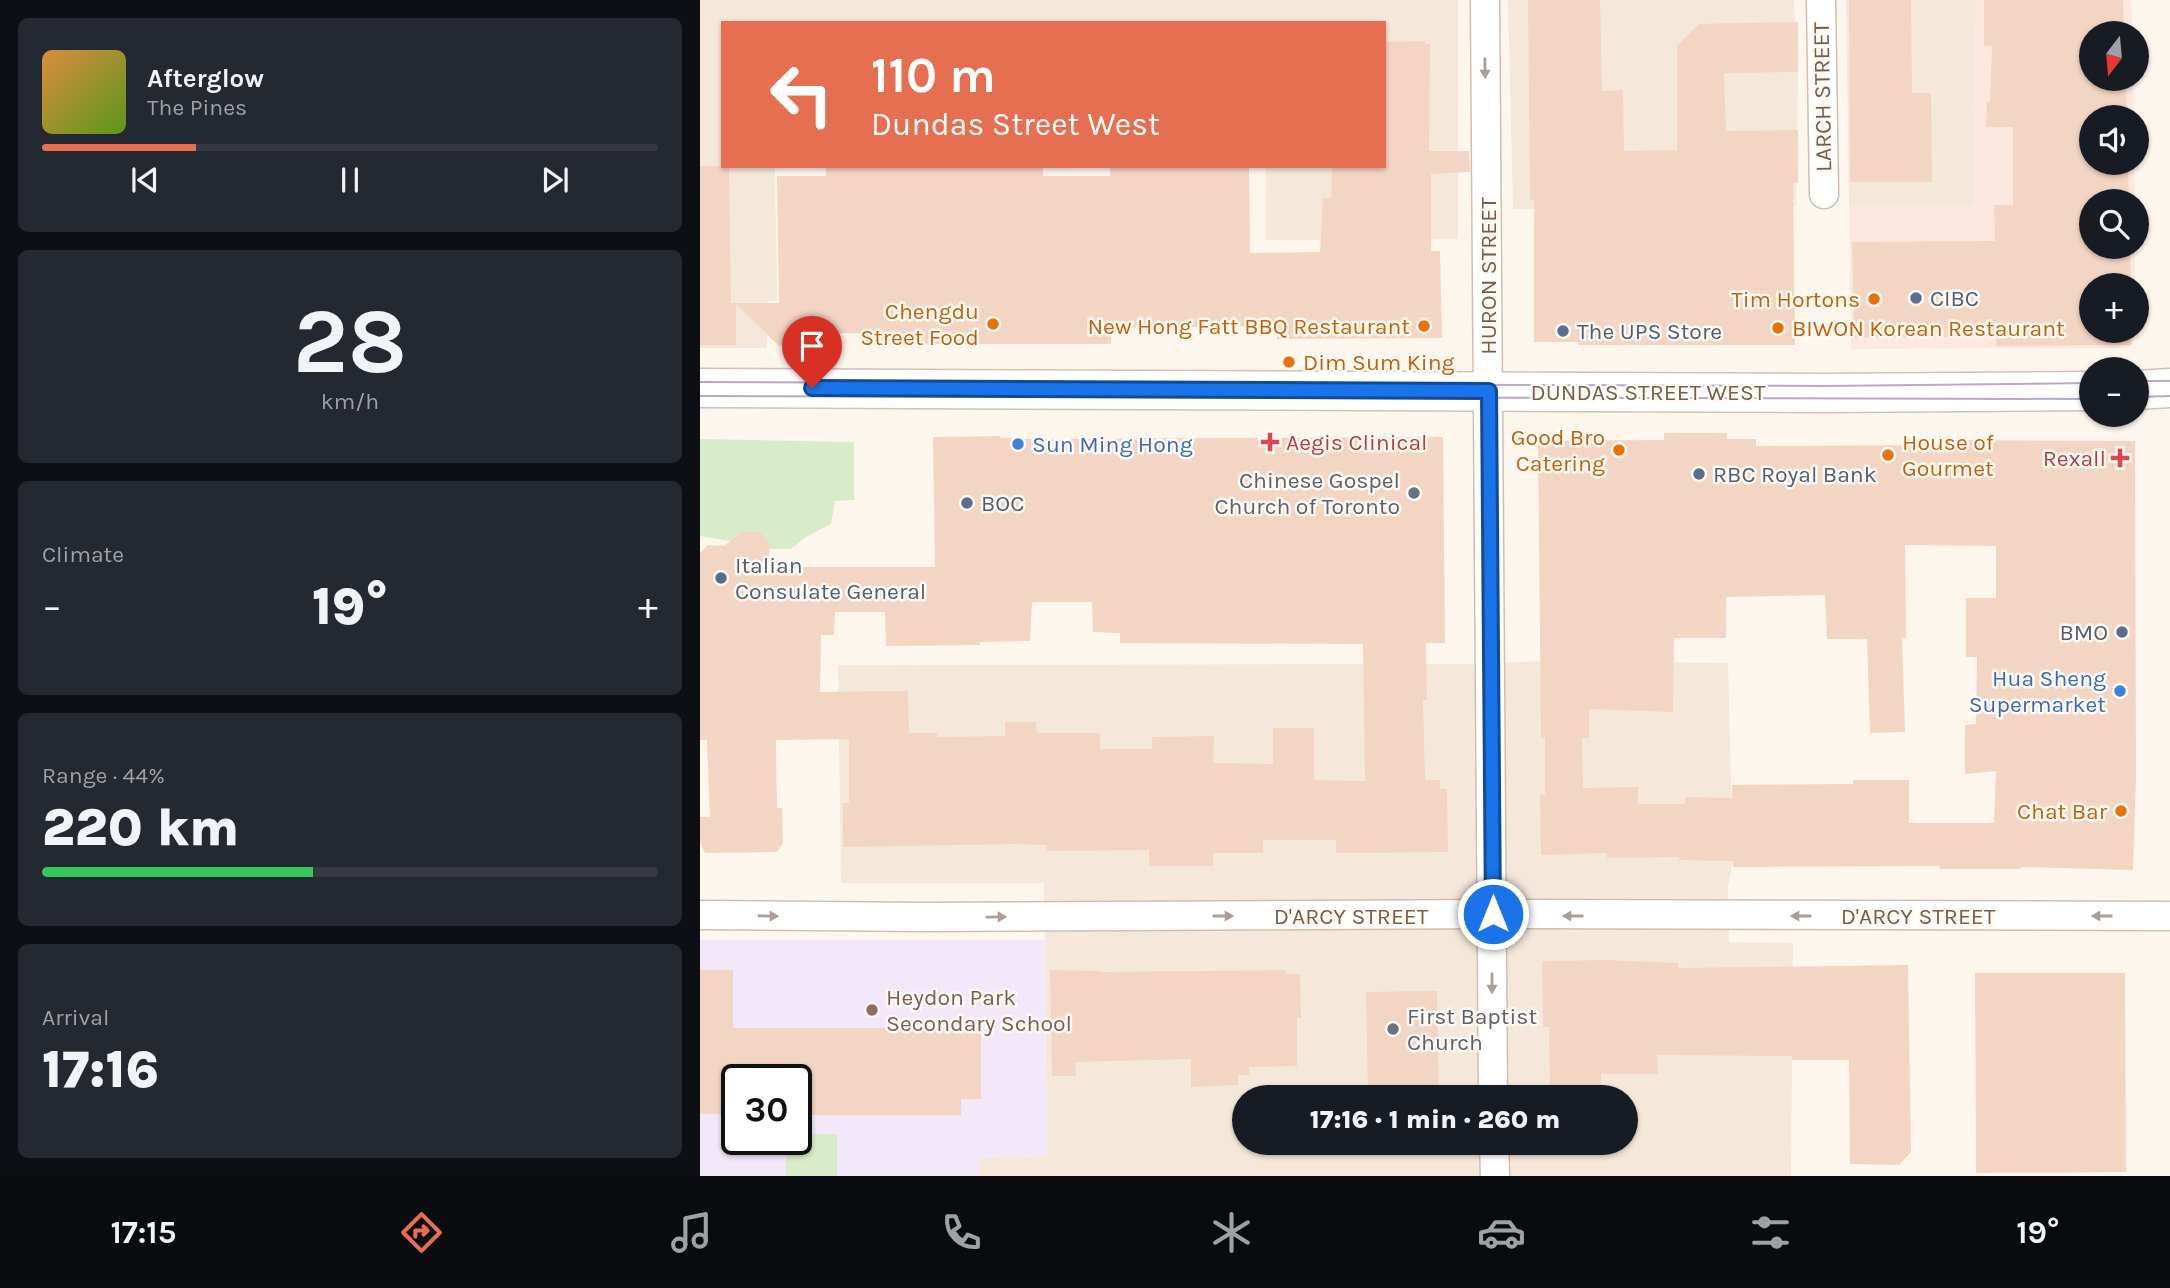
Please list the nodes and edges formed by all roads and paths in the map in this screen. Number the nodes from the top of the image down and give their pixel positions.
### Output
1 (1485, 0) edge
2 (1821, 0) edge
3 (1824, 194) dead end
4 (700, 388) edge
5 (2170, 388) edge
6 (2149, 389) edge
7 (1489, 391) junction
8 (2079, 391) edge
9 (1493, 914) junction
10 (700, 915) edge
11 (2170, 916) edge
12 (1493, 1085) edge
13 (1494, 1155) edge
14 (1495, 1176) edge

1 -> 7 street, HURON STREET
2 - 3 street, LARCH STREET
4 - 7 main road, DUNDAS STREET WEST
5 - 6 main road
7 - 8 main road, DUNDAS STREET WEST
7 - 9 street, HURON STREET
10 -> 9 street, D'ARCY STREET
11 -> 9 street, D'ARCY STREET
9 -> 12 street, HURON STREET
13 - 14 street

